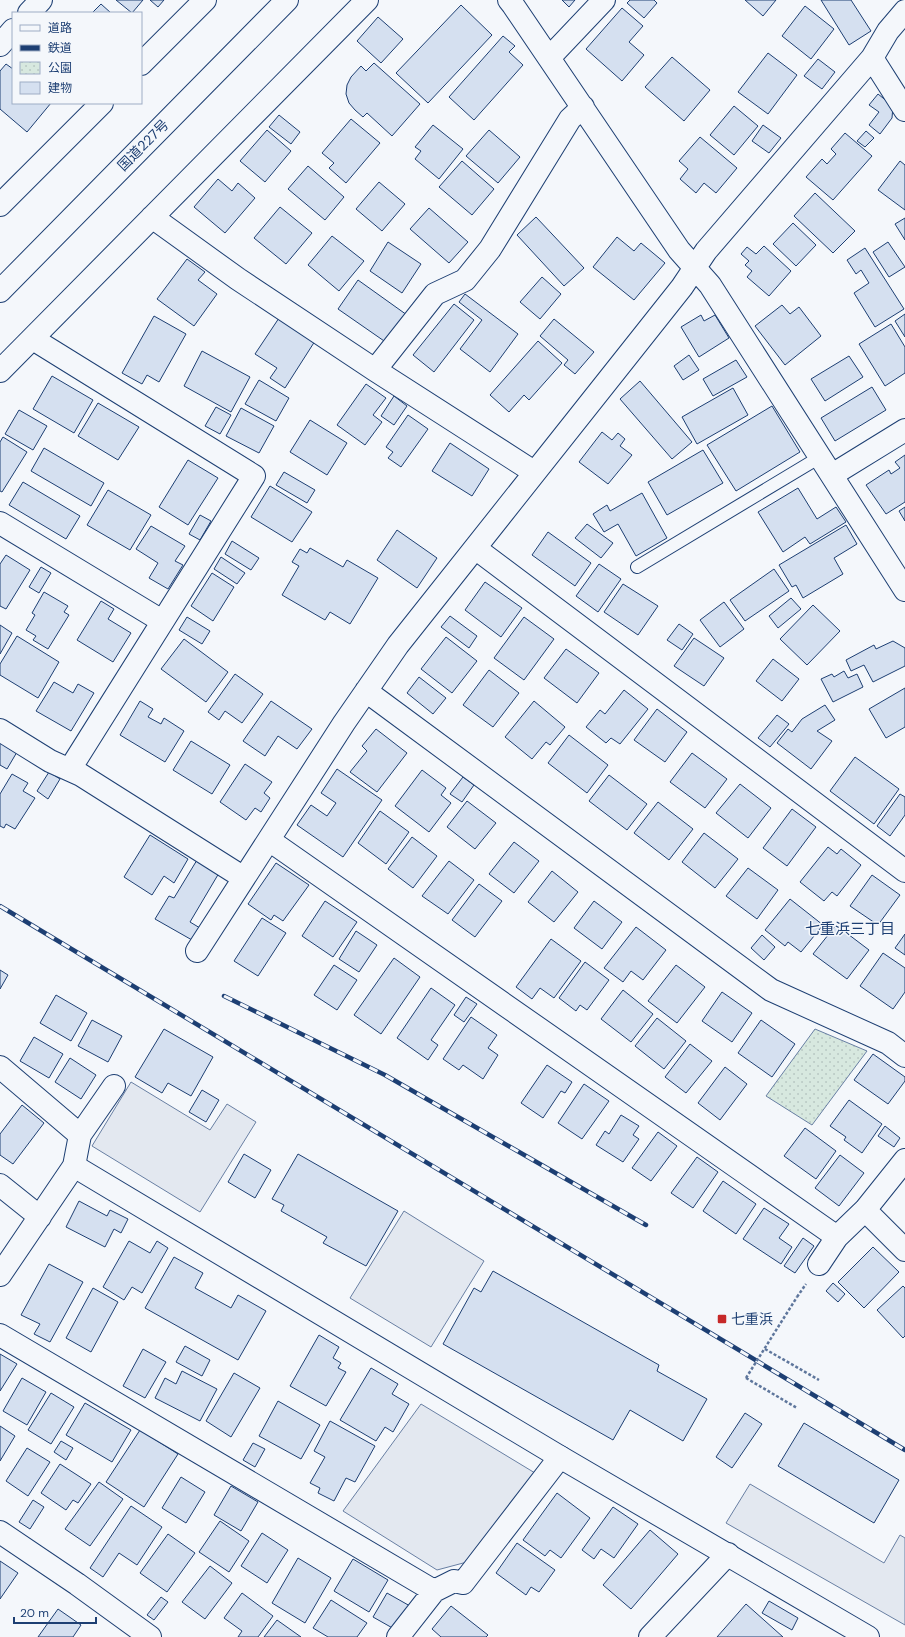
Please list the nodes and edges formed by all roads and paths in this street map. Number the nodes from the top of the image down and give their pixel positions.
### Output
1 (41, 0) edge
2 (205, 0) edge
3 (286, 0) edge
4 (367, 0) edge
5 (509, 0) edge
6 (604, 0) edge
7 (905, 11) edge
8 (30, 12) edge
9 (12, 31) edge
10 (0, 44) edge
11 (550, 58) junction
12 (872, 58) junction
13 (142, 63) edge
14 (101, 104) edge
15 (583, 107) junction
16 (905, 110) edge
17 (5, 192) edge
18 (152, 217) junction
19 (694, 268) junction
20 (0, 291) edge
21 (33, 339) junction
22 (375, 370) junction
23 (0, 371) edge
24 (905, 430) edge
25 (820, 457) junction
26 (534, 472) junction
27 (832, 475) junction
28 (0, 523) edge
29 (475, 548) junction
30 (637, 567) dead end
31 (905, 590) edge
32 (162, 621) junction
33 (366, 691) junction
34 (0, 730) edge
35 (70, 769) junction
36 (269, 840) junction
37 (905, 871) edge
38 (244, 878) junction
39 (197, 951) dead end
40 (905, 1056) edge
41 (0, 1067) edge
42 (114, 1086) dead end
43 (80, 1135) junction
44 (905, 1160) edge
45 (74, 1166) junction
46 (0, 1185) edge
47 (865, 1210) junction
48 (40, 1217) junction
49 (837, 1237) junction
50 (905, 1250) edge
51 (819, 1264) dead end
52 (0, 1276) edge
53 (797, 1297) dead end
54 (0, 1335) edge
55 (765, 1348) junction
56 (818, 1380) dead end
57 (797, 1408) dead end
58 (560, 1457) junction
59 (0, 1532) edge
60 (728, 1554) junction
61 (434, 1591) junction
62 (150, 1637) edge
63 (398, 1637) edge
64 (650, 1637) edge
65 (868, 1637) edge

1 - 8 main road
2 - 13 main road
3 - 20 main road, 国道227号
4 - 18 main road
5 - 11 main road
6 - 11 main road
7 - 12 main road
9 - 10 main road
11 - 15 main road
12 - 16 main road
12 - 19 main road
14 - 17 main road
15 - 19 main road
15 - 22 main road
18 - 21 main road
18 - 22 main road
19 - 25 main road
19 - 26 main road
21 - 23 main road
21 - 32 main road
22 - 26 main road
24 - 27 main road
25 - 27 main road
25 - 30 lane
26 - 29 main road
27 - 31 main road
28 - 32 main road
29 - 33 main road
29 - 37 main road
32 - 35 main road
33 - 36 main road
33 - 40 main road
34 - 35 main road
35 - 38 main road
36 - 38 main road
36 - 49 main road
38 - 39 main road
41 - 43 main road
42 - 43 main road
43 - 45 main road
44 - 47 main road
45 - 48 main road
45 - 58 main road
46 - 48 main road
47 - 49 main road
47 - 50 main road
48 - 52 main road
49 - 51 main road
53 - 55 path, bridge
54 - 61 main road
55 - 56 path
55 - 57 path, bridge
58 - 60 main road
58 - 61 main road
59 - 62 main road
60 - 64 main road
60 - 65 main road
61 - 63 main road

